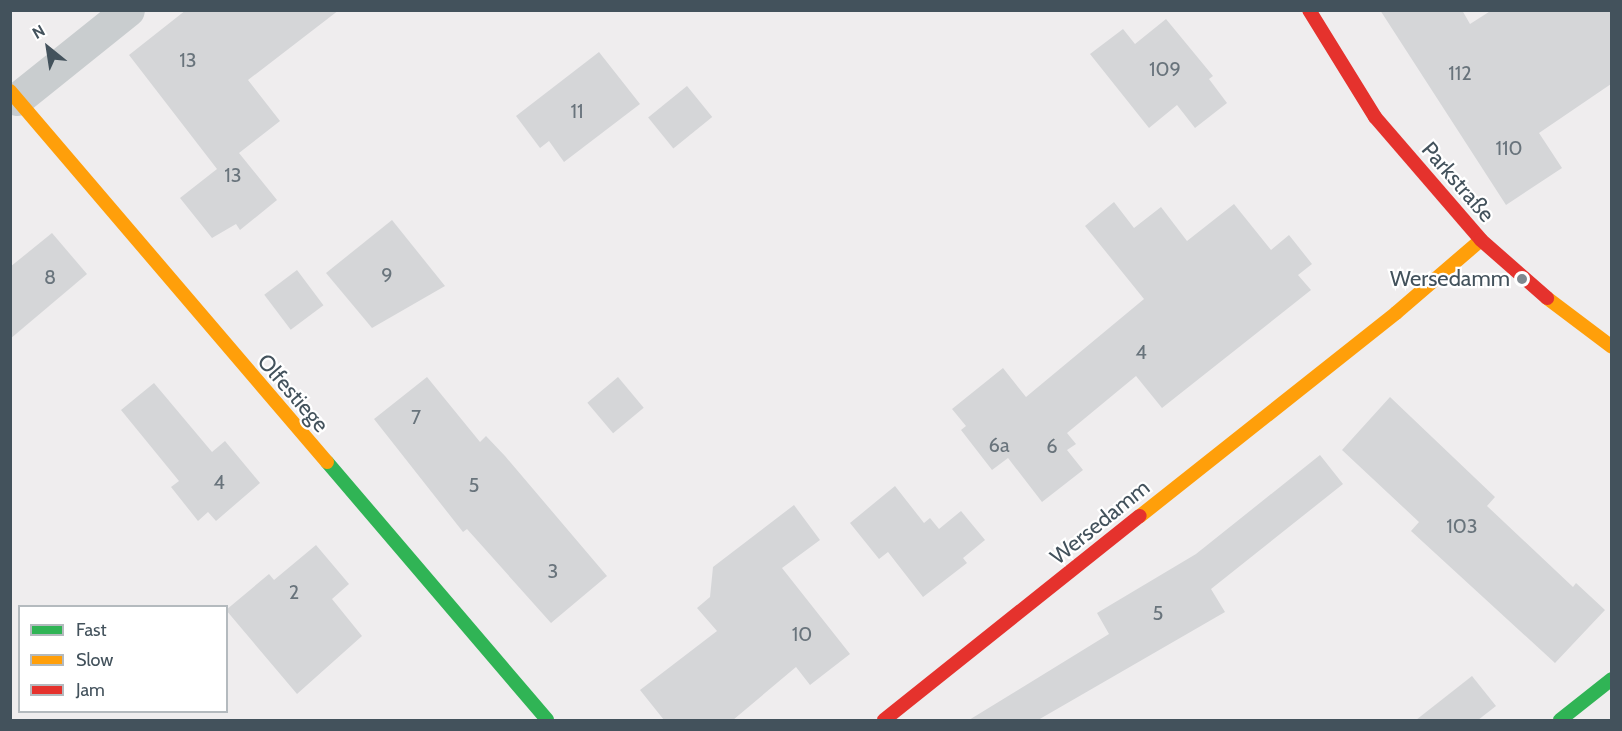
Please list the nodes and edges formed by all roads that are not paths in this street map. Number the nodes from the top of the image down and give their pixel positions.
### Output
1 (128, 10) edge
2 (1309, 10) edge
3 (14, 95) edge
4 (1481, 240) junction
5 (1611, 347) edge
6 (1611, 679) edge
7 (547, 720) edge
8 (884, 720) edge
9 (1560, 720) edge

1 - 3 street
2 - 4 street, Parkstraße
3 - 7 street, Olfestiege
4 - 5 street, Parkstraße
4 - 8 street, Wersedamm
6 - 9 street

